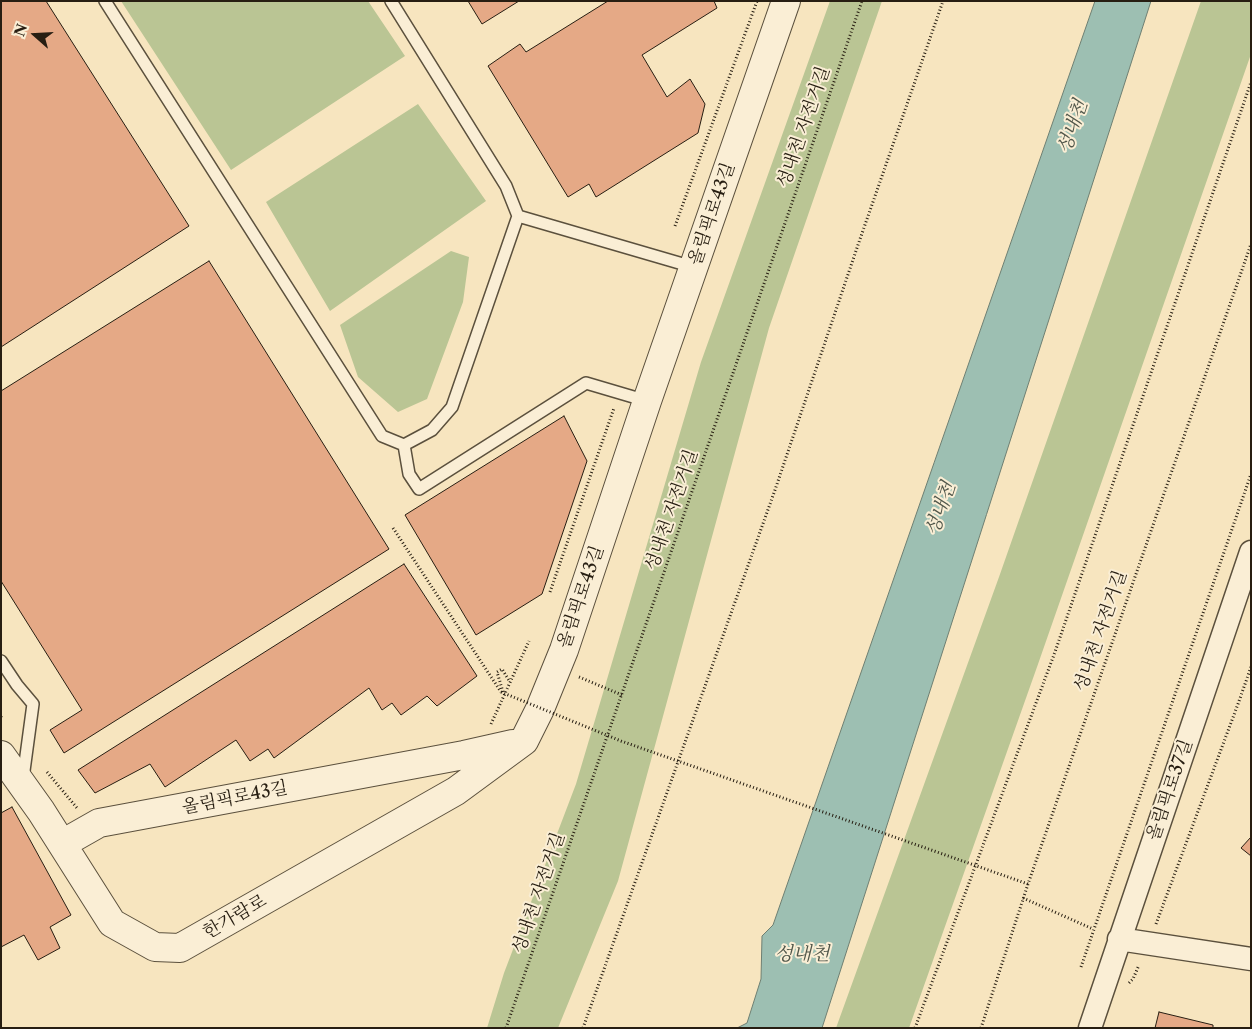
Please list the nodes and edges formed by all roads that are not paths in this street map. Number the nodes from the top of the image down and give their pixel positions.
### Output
1 (105, 1) edge
2 (391, 1) edge
3 (786, 1) edge
4 (518, 216) junction
5 (693, 268) junction
6 (647, 401) junction
7 (404, 445) junction
8 (1251, 552) edge
9 (1, 661) edge
10 (524, 741) junction
11 (1, 755) edge
12 (22, 784) junction
13 (62, 844) junction
14 (1119, 939) junction
15 (1251, 959) edge
16 (1090, 1028) edge

1 - 7 lane
2 - 4 lane
3 - 5 street, 올림픽로43길
4 - 5 lane
4 - 7 lane
5 - 6 street, 올림픽로43길
6 - 7 lane
6 - 10 street, 올림픽로43길
8 - 14 street, 올림픽로37길
9 - 12 lane
10 - 13 street, 올림픽로43길
10 - 13 street, 한가람로
11 - 12 street, 한가람로
12 - 13 street, 한가람로
14 - 15 street
14 - 16 street, 올림픽로37길

